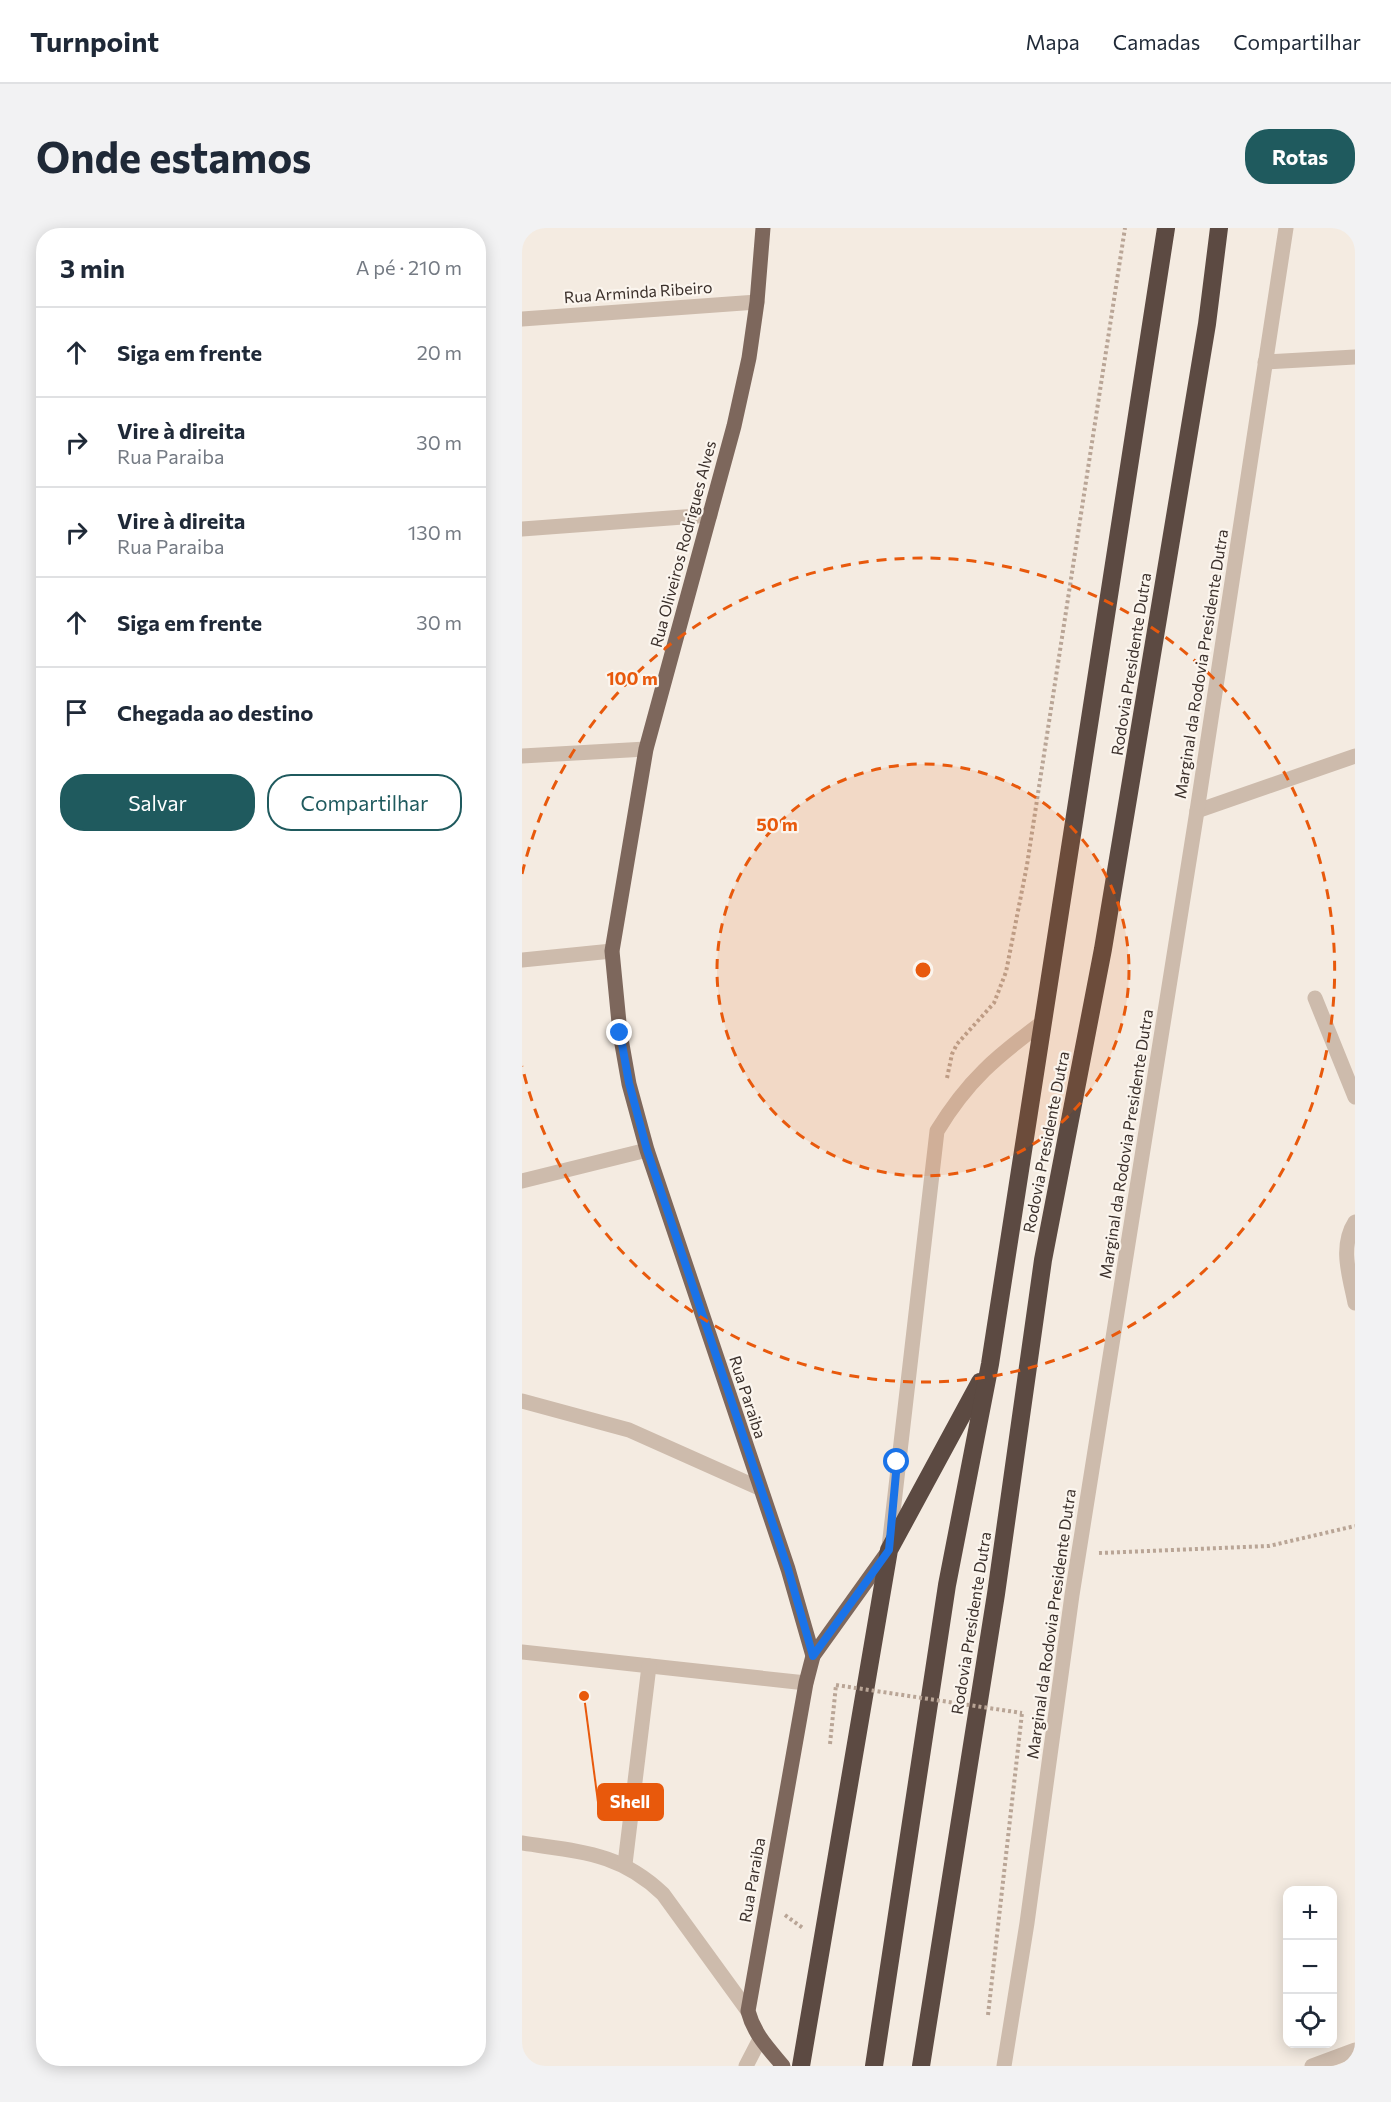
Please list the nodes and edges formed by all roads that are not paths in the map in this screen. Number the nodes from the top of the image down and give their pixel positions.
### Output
1 (763, 228) edge
2 (1166, 228) edge
3 (1219, 228) edge
4 (1286, 228) edge
5 (757, 302) junction
6 (522, 319) edge
7 (1355, 357) edge
8 (1265, 362) junction
9 (710, 514) junction
10 (522, 529) edge
11 (646, 749) junction
12 (522, 756) edge
13 (1355, 756) edge
14 (1197, 811) junction
15 (612, 951) junction
16 (522, 960) edge
17 (1315, 998) dead end
18 (1043, 1022) junction
19 (1355, 1097) edge
20 (647, 1150) junction
21 (522, 1181) edge
22 (1355, 1222) edge
23 (1355, 1303) edge
24 (990, 1364) junction
25 (522, 1401) edge
26 (759, 1488) junction
27 (889, 1550) junction
28 (522, 1652) edge
29 (813, 1656) junction
30 (649, 1666) junction
31 (806, 1683) junction
32 (522, 1843) edge
33 (625, 1864) junction
34 (748, 2011) junction
35 (760, 2039) junction
36 (1355, 2050) edge
37 (746, 2066) edge
38 (783, 2066) edge
39 (801, 2066) edge
40 (874, 2066) edge
41 (921, 2066) edge
42 (1004, 2066) edge
43 (1312, 2066) edge

1 - 5 main road, Rua Oliveiros Rodrigues Alves
2 - 18 highway, Rodovia Presidente Dutra
3 - 41 highway, Rodovia Presidente Dutra
4 - 8 street, Marginal da Rodovia Presidente Dutra
5 - 6 street, Rua Arminda Ribeiro
5 - 9 main road, Rua Oliveiros Rodrigues Alves
7 - 8 street
8 - 14 street, Marginal da Rodovia Presidente Dutra
9 - 10 street
9 - 11 main road, Rua Oliveiros Rodrigues Alves
11 - 12 street
11 - 15 main road, Rua Oliveiros Rodrigues Alves
13 - 14 street
14 - 42 street, Marginal da Rodovia Presidente Dutra
15 - 16 street
15 - 20 main road, Rua Oliveiros Rodrigues Alves
17 - 19 street
18 - 24 highway, Rodovia Presidente Dutra
18 - 27 street
20 - 21 street
20 - 26 main road, Rua Paraiba
22 - 23 street
24 - 27 highway
24 - 40 highway, Rodovia Presidente Dutra
25 - 26 street
26 - 29 main road, Rua Paraiba
27 - 29 main road, Rua Paraiba
27 - 39 highway
28 - 30 street
29 - 31 main road, Rua Paraiba
30 - 31 street
30 - 33 street
31 - 34 main road, Rua Paraiba
32 - 33 street
33 - 34 street
34 - 35 main road
35 - 37 street
35 - 38 main road
36 - 43 street

